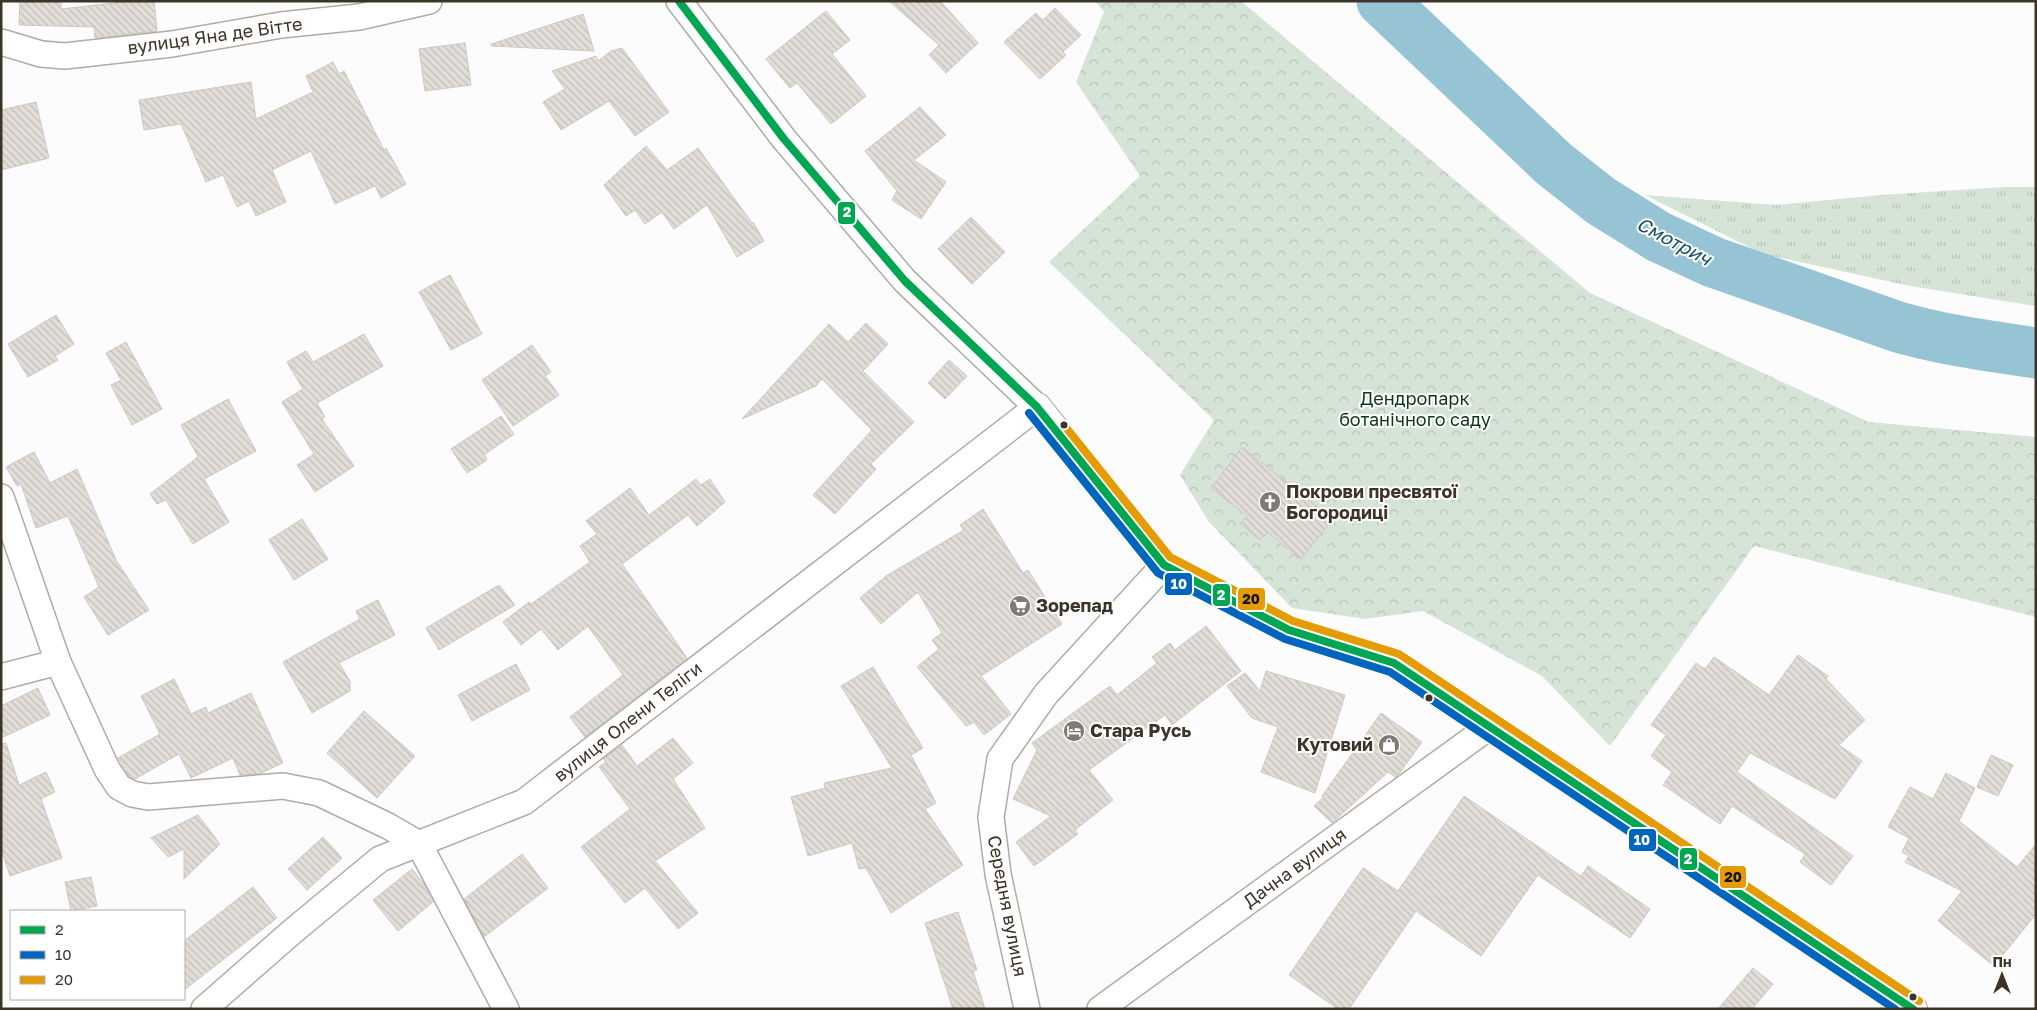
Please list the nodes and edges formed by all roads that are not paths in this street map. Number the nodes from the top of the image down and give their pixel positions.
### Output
1 (429, 1) edge
2 (679, 1) edge
3 (1, 42) edge
4 (1037, 407) junction
5 (1, 497) edge
6 (1164, 565) junction
7 (58, 662) junction
8 (1, 677) edge
9 (1489, 727) junction
10 (419, 844) junction
11 (204, 1009) edge
12 (506, 1009) edge
13 (1027, 1009) edge
14 (1100, 1009) edge
15 (1913, 1009) edge

1 - 3 street, вулиця Яна де Вітте
2 - 4 street
4 - 6 street
4 - 10 street, вулиця Олени Теліги
5 - 7 street
6 - 9 street
6 - 13 street, Середня вулиця
7 - 8 street
7 - 10 street
9 - 14 street, Дачна вулиця
9 - 15 street
10 - 11 street, вулиця Олени Теліги
10 - 12 street

